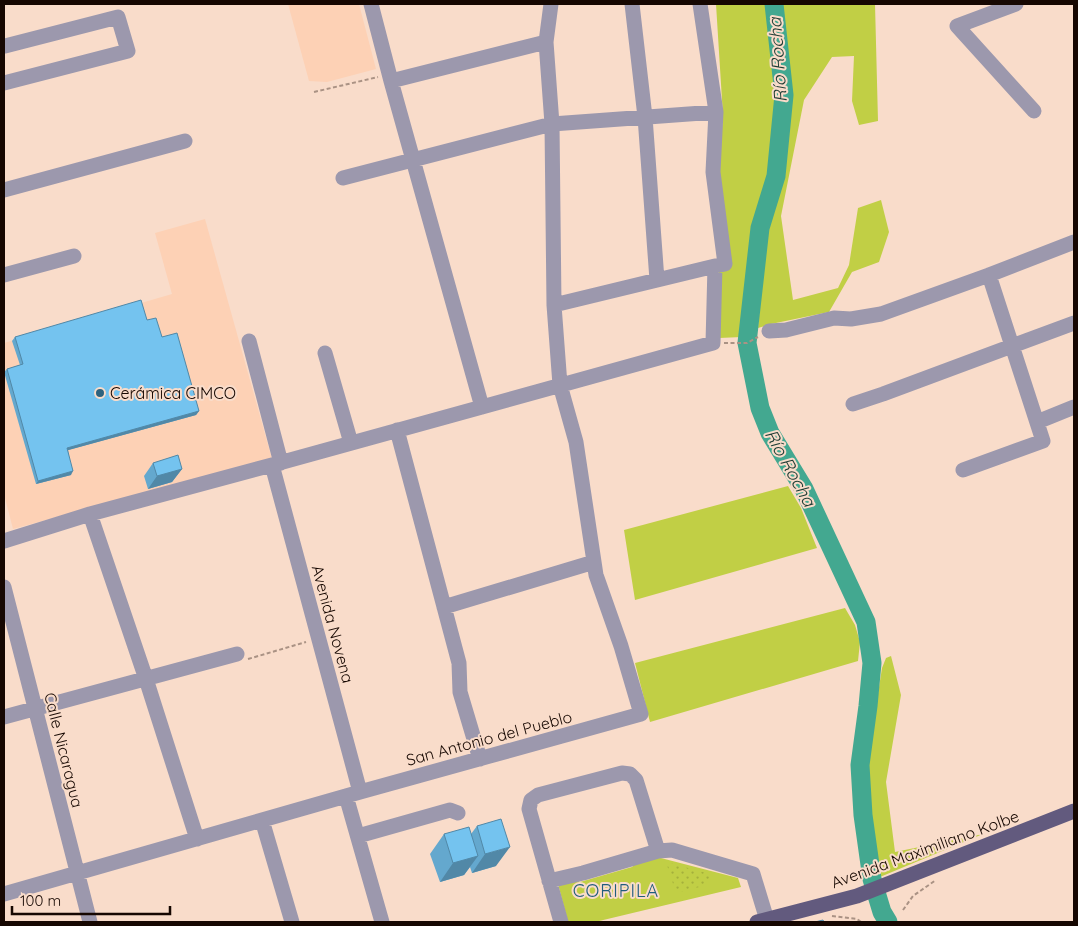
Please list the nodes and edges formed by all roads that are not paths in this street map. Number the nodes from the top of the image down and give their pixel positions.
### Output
1 (371, 4) edge
2 (551, 4) edge
3 (632, 4) edge
4 (700, 4) edge
5 (1012, 4) edge
6 (546, 42) junction
7 (5, 46) edge
8 (390, 78) junction
9 (4, 83) edge
10 (1034, 111) dead end
11 (716, 112) junction
12 (645, 117) junction
13 (552, 124) junction
14 (184, 140) dead end
15 (414, 160) junction
16 (343, 178) dead end
17 (4, 190) edge
18 (1074, 242) edge
19 (74, 256) dead end
20 (715, 266) junction
21 (4, 275) edge
22 (989, 275) junction
23 (657, 280) junction
24 (554, 305) junction
25 (1074, 323) edge
26 (769, 331) road end
27 (249, 341) dead end
28 (1013, 346) junction
29 (325, 353) dead end
30 (560, 384) junction
31 (853, 404) dead end
32 (482, 407) junction
33 (1074, 407) edge
34 (1037, 422) junction
35 (397, 430) junction
36 (352, 443) junction
37 (276, 464) junction
38 (964, 470) dead end
39 (90, 514) junction
40 (4, 541) edge
41 (594, 562) junction
42 (4, 587) edge
43 (444, 607) junction
44 (237, 654) road end
45 (146, 679) junction
46 (35, 708) junction
47 (4, 717) edge
48 (480, 759) junction
49 (353, 794) junction
50 (1074, 811) edge
51 (458, 813) dead end
52 (262, 820) junction
53 (358, 836) junction
54 (197, 839) junction
55 (658, 851) junction
56 (77, 874) junction
57 (550, 881) junction
58 (4, 894) edge
59 (762, 921) edge
60 (90, 922) edge
61 (292, 922) edge
62 (382, 922) edge
63 (560, 922) edge

1 - 8 street
2 - 6 street
3 - 12 street
4 - 11 street
5 - 10 street
6 - 8 street
6 - 13 street
7 - 9 street
8 - 15 street
11 - 12 street
11 - 20 street
12 - 13 street
12 - 23 street
13 - 15 street
13 - 24 street
14 - 17 street
15 - 16 street
15 - 32 street
18 - 22 street
19 - 21 street
20 - 23 street
20 - 30 street
22 - 26 street
22 - 28 street
23 - 24 street
24 - 30 street
25 - 28 street
27 - 37 street, Avenida Novena
28 - 31 street
28 - 34 street
29 - 36 street
30 - 32 street
30 - 41 street
32 - 35 street
33 - 34 street
34 - 38 street
35 - 36 street
35 - 43 street
36 - 37 street
37 - 39 street
37 - 49 street, Avenida Novena
39 - 40 street
39 - 45 street
41 - 43 street
41 - 48 street, San Antonio del Pueblo
42 - 46 street, Calle Nicaragua
43 - 48 street
44 - 45 street
45 - 46 street
45 - 54 street
46 - 47 street
46 - 56 street, Calle Nicaragua
48 - 49 street, San Antonio del Pueblo
49 - 52 street, San Antonio del Pueblo
49 - 53 street, Avenida Novena
50 - 59 main road, Avenida Maximiliano Kolbe
51 - 53 street
52 - 54 street, San Antonio del Pueblo
52 - 61 street
53 - 62 street, Avenida Novena
54 - 56 street, San Antonio del Pueblo
55 - 57 street
55 - 57 street
55 - 59 street
56 - 58 street, San Antonio del Pueblo
56 - 60 street, Calle Nicaragua
57 - 63 street

